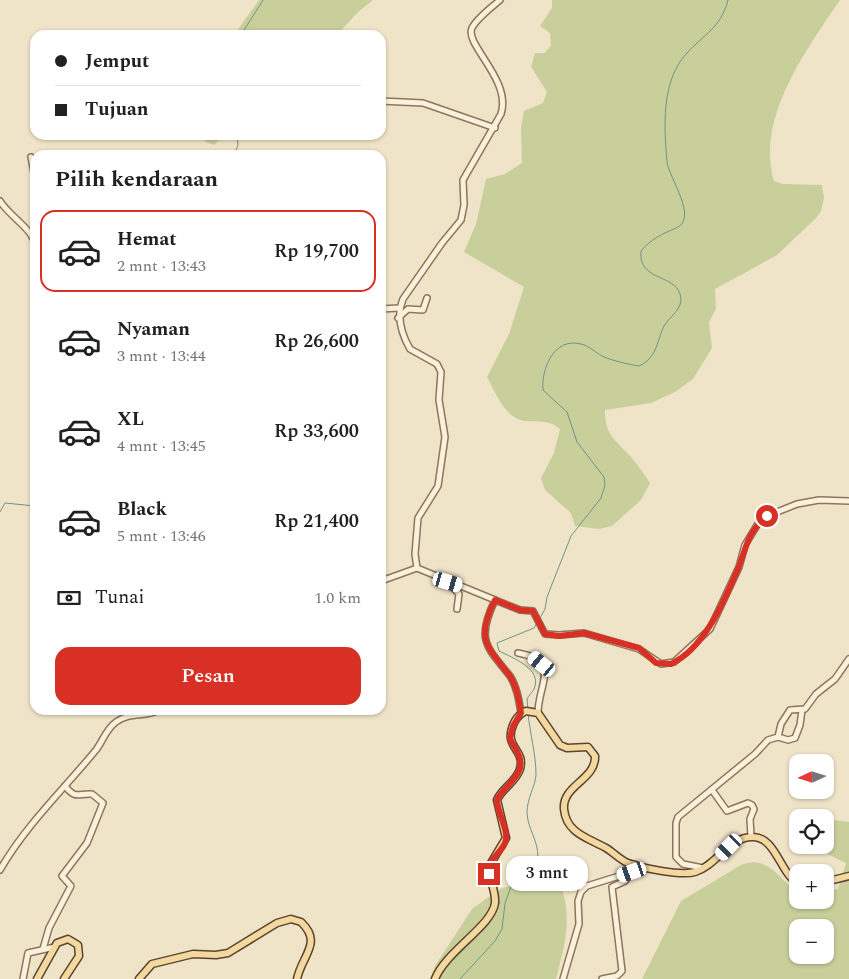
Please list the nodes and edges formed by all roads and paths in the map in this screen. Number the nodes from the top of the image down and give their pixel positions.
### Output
1 (500, 0) edge
2 (386, 101) edge
3 (495, 128) junction
4 (0, 201) edge
5 (30, 230) edge
6 (427, 298) dead end
7 (399, 308) junction
8 (386, 309) edge
9 (398, 318) junction
10 (849, 501) edge
11 (417, 568) junction
12 (386, 579) edge
13 (448, 582) junction
14 (495, 600) junction
15 (457, 609) dead end
16 (518, 653) dead end
17 (849, 659) edge
18 (802, 710) junction
19 (538, 712) junction
20 (521, 713) junction
21 (131, 715) edge
22 (778, 737) junction
23 (65, 786) junction
24 (712, 790) junction
25 (751, 836) junction
26 (634, 864) junction
27 (703, 868) junction
28 (0, 870) edge
29 (632, 872) junction
30 (789, 875) edge
31 (849, 876) edge
32 (834, 880) edge
33 (55, 947) junction
34 (43, 949) junction
35 (23, 979) edge
36 (37, 979) edge
37 (64, 979) edge
38 (139, 979) edge
39 (297, 979) edge
40 (435, 979) edge
41 (563, 979) edge
42 (602, 979) edge

1 - 3 street
2 - 3 street
3 - 7 street
4 - 5 street
6 - 9 street
7 - 8 street
7 - 9 street
9 - 11 street
10 - 14 street
11 - 12 street
11 - 13 street
13 - 14 street
13 - 15 street
14 - 20 street
16 - 19 street
17 - 18 street
18 - 22 street
18 - 22 street
19 - 20 main road
19 - 26 main road
20 - 40 main road
21 - 23 street
22 - 24 street
23 - 28 street
23 - 34 street
24 - 25 street
24 - 27 street
25 - 27 main road
25 - 30 main road
26 - 27 main road
26 - 29 street
29 - 41 street
29 - 42 street
31 - 32 main road
33 - 34 street
33 - 36 main road
33 - 37 main road
34 - 35 street
38 - 39 main road

